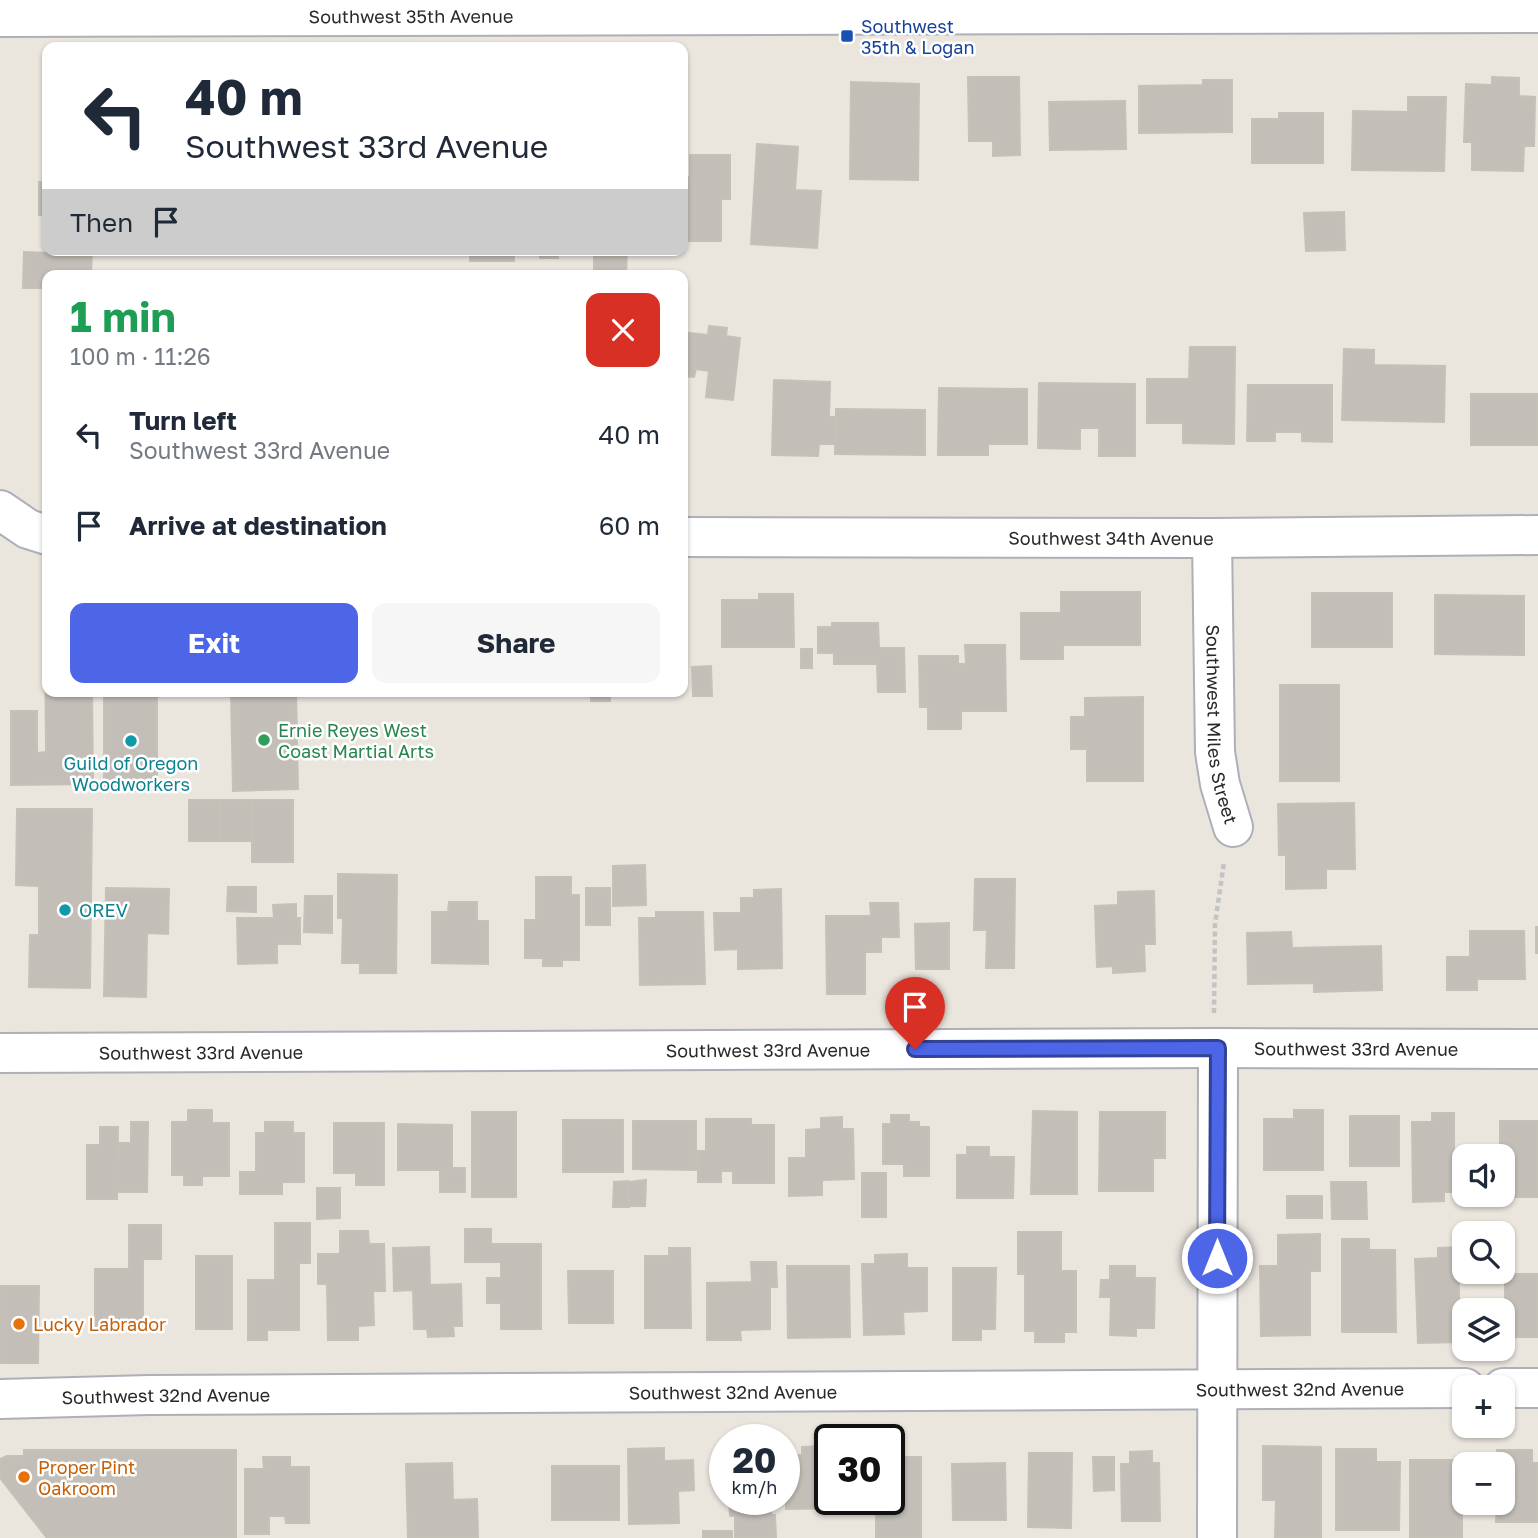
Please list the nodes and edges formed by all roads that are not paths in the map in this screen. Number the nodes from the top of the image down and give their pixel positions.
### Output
1 (433, 8) edge
2 (837, 8) edge
3 (1538, 13) edge
4 (5, 18) edge
5 (0, 510) edge
6 (42, 533) edge
7 (1538, 535) edge
8 (688, 537) edge
9 (1212, 538) junction
10 (1233, 827) road end
11 (1218, 1048) junction
12 (1538, 1049) edge
13 (0, 1053) edge
14 (1452, 1388) edge
15 (1515, 1388) edge
16 (1538, 1388) edge
17 (1216, 1390) junction
18 (0, 1399) edge
19 (1217, 1538) edge

1 - 2 street, Southwest 35th Avenue
1 - 4 street, Southwest 35th Avenue
2 - 3 street, Southwest 35th Avenue
5 - 6 street
7 - 9 street, Southwest 34th Avenue
8 - 9 street, Southwest 34th Avenue
9 - 10 street, Southwest Miles Street
11 - 12 street, Southwest 33rd Avenue
11 - 13 street, Southwest 33rd Avenue
11 - 17 street
14 - 17 street, Southwest 32nd Avenue
15 - 16 street
17 - 18 street, Southwest 32nd Avenue
17 - 19 street

